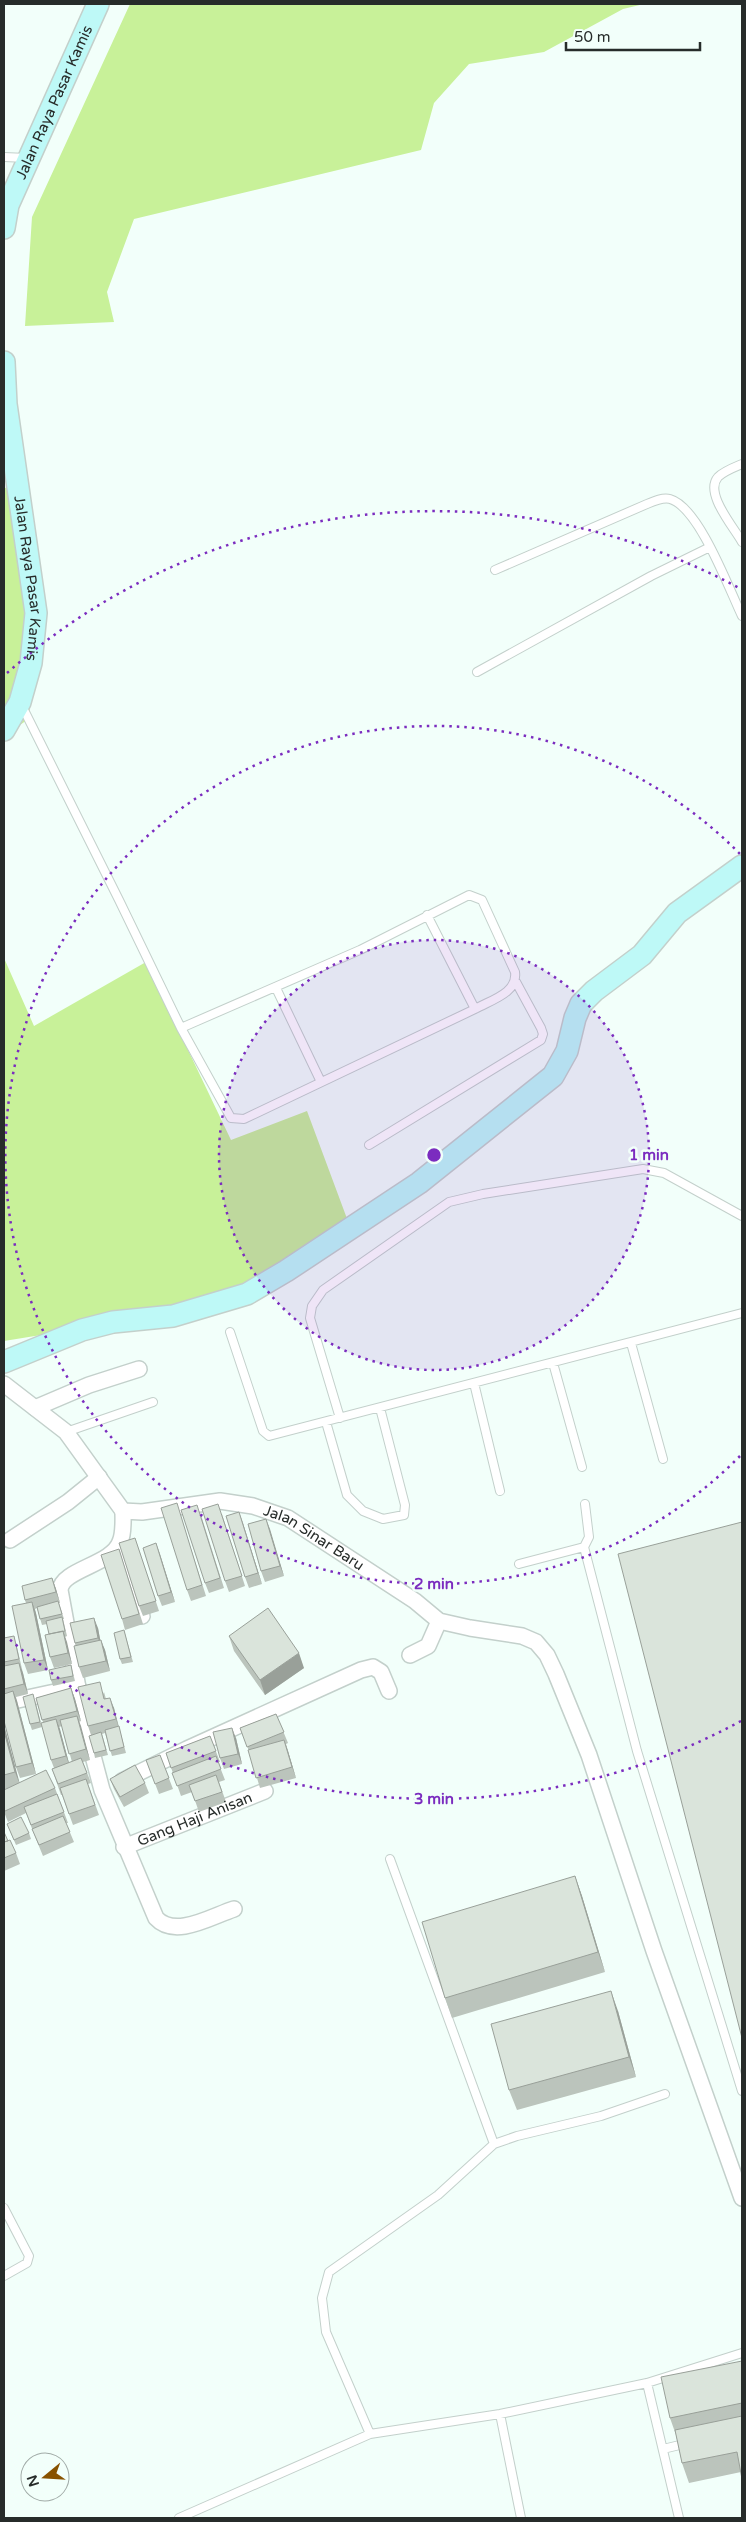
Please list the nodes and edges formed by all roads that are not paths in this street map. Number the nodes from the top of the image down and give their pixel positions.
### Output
1 (98, 4) edge
2 (4, 157) edge
3 (29, 158) junction
4 (4, 228) edge
5 (4, 362) edge
6 (742, 464) edge
7 (742, 542) edge
8 (710, 547) junction
9 (495, 570) dead end
10 (742, 616) edge
11 (477, 672) dead end
12 (20, 702) junction
13 (4, 730) edge
14 (742, 866) edge
15 (427, 915) junction
16 (516, 982) junction
17 (276, 988) junction
18 (475, 1009) junction
19 (180, 1028) junction
20 (321, 1082) junction
21 (369, 1145) dead end
22 (742, 1216) edge
23 (742, 1313) edge
24 (230, 1332) dead end
25 (630, 1343) junction
26 (4, 1362) edge
27 (553, 1363) junction
28 (139, 1368) dead end
29 (474, 1383) junction
30 (4, 1384) edge
31 (153, 1402) dead end
32 (35, 1408) junction
33 (380, 1408) junction
34 (340, 1418) junction
35 (326, 1422) junction
36 (66, 1432) junction
37 (663, 1459) dead end
38 (582, 1467) dead end
39 (100, 1477) junction
40 (500, 1491) dead end
41 (586, 1504) dead end
42 (123, 1511) junction
43 (10, 1540) dead end
44 (119, 1546) junction
45 (584, 1547) junction
46 (519, 1564) dead end
47 (142, 1616) edge
48 (439, 1621) junction
49 (410, 1655) dead end
50 (78, 1686) junction
51 (389, 1691) dead end
52 (4, 1703) edge
53 (102, 1790) junction
54 (265, 1791) dead end
55 (124, 1847) junction
56 (390, 1859) dead end
57 (234, 1909) dead end
58 (742, 2091) edge
59 (665, 2094) dead end
60 (494, 2144) junction
61 (742, 2198) edge
62 (4, 2208) edge
63 (4, 2276) edge
64 (742, 2353) edge
65 (647, 2382) junction
66 (500, 2414) junction
67 (370, 2434) junction
68 (698, 2441) edge
69 (663, 2449) junction
70 (195, 2510) junction
71 (179, 2518) edge
72 (199, 2518) edge
73 (520, 2518) edge
74 (679, 2518) edge

1 - 3 street, Jalan Raya Pasar Kamis
2 - 3 lane
3 - 4 street, Jalan Raya Pasar Kamis
5 - 12 street, Jalan Raya Pasar Kamis
6 - 7 lane
8 - 9 lane
8 - 10 lane
8 - 11 lane
12 - 13 street, Jalan Raya Pasar Kamis
12 - 19 lane
14 - 26 street
15 - 16 lane
15 - 17 lane
15 - 18 lane
16 - 18 lane
16 - 21 lane
17 - 19 lane
17 - 20 lane
18 - 20 lane
19 - 20 lane
22 - 34 lane
23 - 25 lane
24 - 35 lane
25 - 27 lane
25 - 37 lane
27 - 29 lane
27 - 38 lane
28 - 32 street
29 - 33 lane
29 - 40 lane
30 - 32 street
31 - 36 lane
32 - 36 street
33 - 34 lane
33 - 35 lane
34 - 35 lane
36 - 39 street
39 - 42 street
39 - 43 street
41 - 45 lane
42 - 44 street
42 - 48 street, Jalan Sinar Baru
44 - 47 street
44 - 50 street
45 - 46 lane
45 - 58 lane
48 - 49 street
48 - 61 street, Jalan Sinar Baru
50 - 52 street
50 - 53 street
51 - 53 street
53 - 55 street
54 - 55 street, Gang Haji Anisan
55 - 57 street
56 - 60 lane
59 - 60 lane
60 - 67 lane
62 - 63 lane
64 - 65 lane
65 - 66 lane
65 - 69 lane
66 - 67 lane
66 - 73 lane
67 - 70 lane
68 - 69 lane
69 - 74 lane
70 - 71 lane
70 - 72 lane

